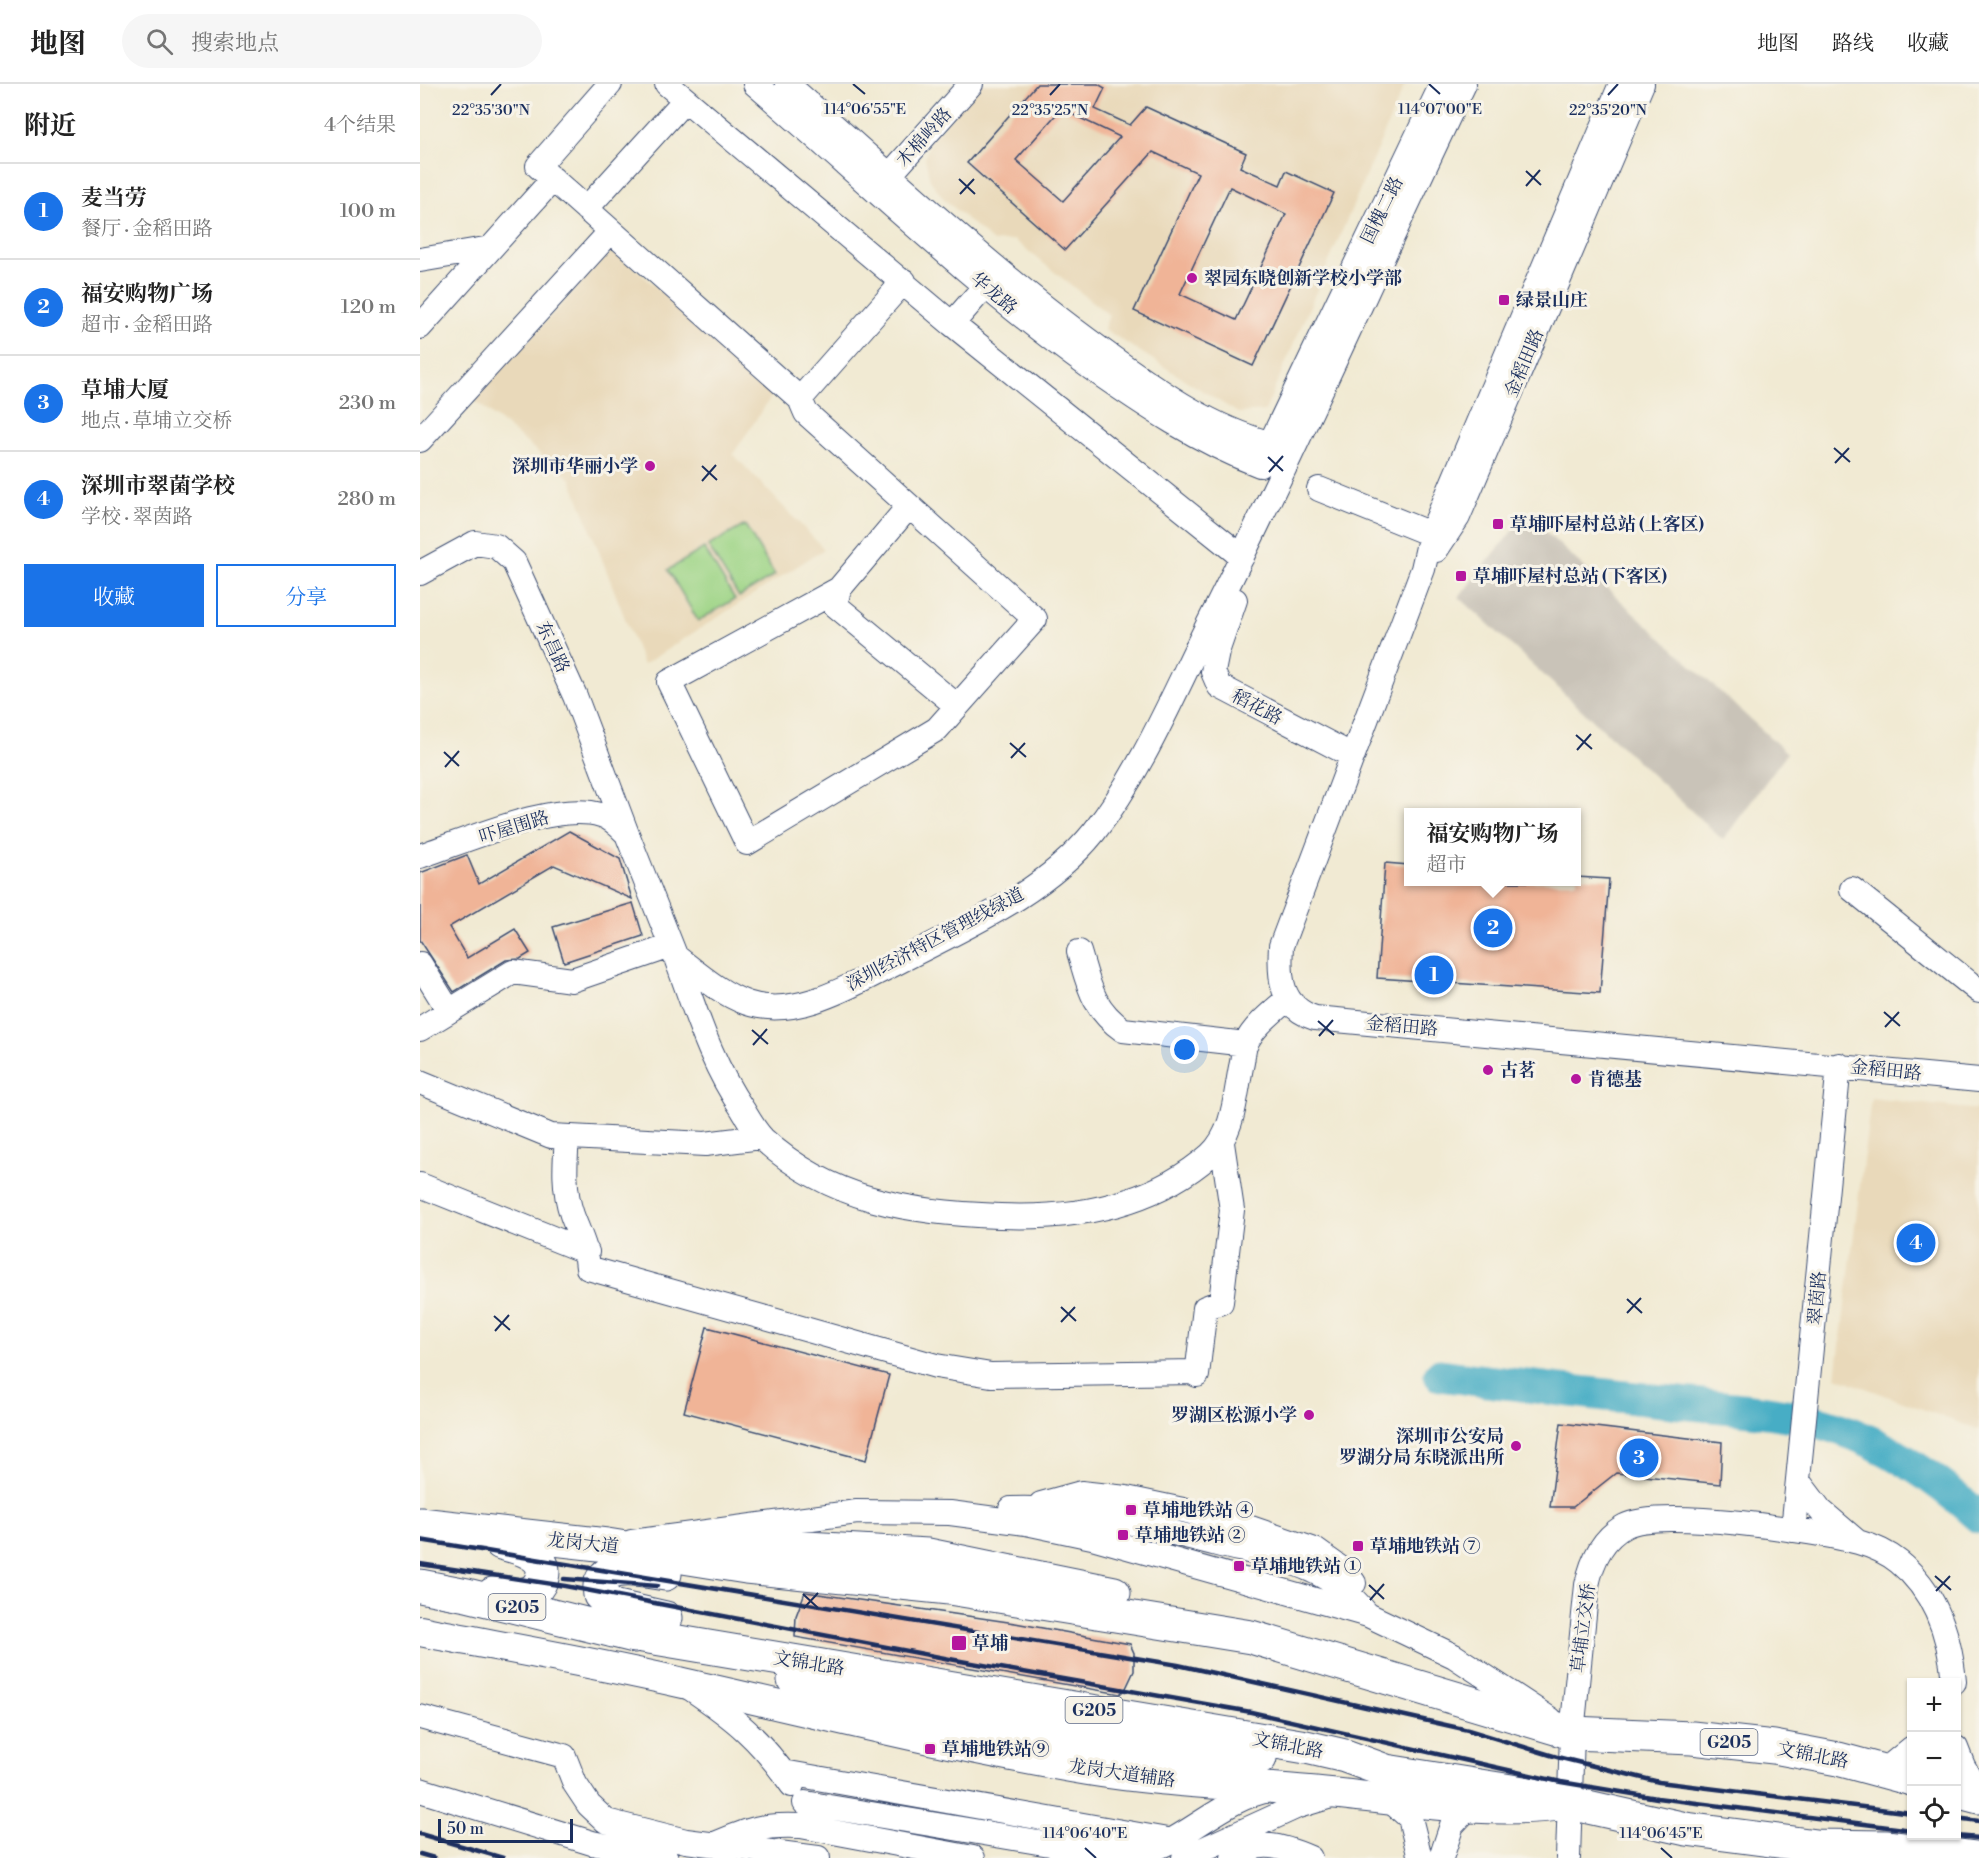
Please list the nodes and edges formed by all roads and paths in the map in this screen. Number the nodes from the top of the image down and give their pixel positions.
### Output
1 (610, 84) edge
2 (667, 84) edge
3 (755, 84) edge
4 (787, 84) edge
5 (971, 84) edge
6 (1442, 84) edge
7 (1464, 84) edge
8 (1621, 84) edge
9 (1642, 84) edge
10 (685, 100) junction
11 (553, 179) junction
12 (883, 182) junction
13 (1395, 205) junction
14 (586, 209) junction
15 (611, 231) junction
16 (491, 248) junction
17 (420, 260) edge
18 (904, 281) junction
19 (985, 286) junction
20 (952, 324) junction
21 (420, 327) edge
22 (800, 399) junction
23 (420, 440) edge
24 (1264, 454) junction
25 (1319, 489) dead end
26 (909, 506) junction
27 (1437, 536) junction
28 (1242, 557) junction
29 (420, 573) edge
30 (839, 589) junction
31 (957, 706) junction
32 (1351, 755) junction
33 (627, 834) junction
34 (420, 856) edge
35 (1852, 890) dead end
36 (673, 951) junction
37 (1079, 952) dead end
38 (420, 964) edge
39 (1979, 991) edge
40 (1287, 999) junction
41 (450, 1011) junction
42 (420, 1029) edge
43 (1246, 1044) junction
44 (1839, 1065) junction
45 (1979, 1080) edge
46 (420, 1082) edge
47 (567, 1137) junction
48 (761, 1137) junction
49 (1222, 1143) junction
50 (420, 1185) edge
51 (587, 1252) junction
52 (1799, 1482) junction
53 (950, 1513) junction
54 (434, 1527) edge
55 (1792, 1530) junction
56 (1858, 1542) junction
57 (607, 1545) junction
58 (746, 1567) joint
59 (420, 1586) edge
60 (467, 1595) junction
61 (1008, 1597) junction
62 (1368, 1615) junction
63 (420, 1631) edge
64 (613, 1631) junction
65 (1251, 1637) junction
66 (1953, 1678) edge
67 (680, 1682) junction
68 (1009, 1695) junction
69 (420, 1717) edge
70 (1572, 1733) junction
71 (1907, 1756) edge
72 (1961, 1761) edge
73 (783, 1772) junction
74 (1898, 1775) edge
75 (1389, 1786) junction
76 (1281, 1788) junction
77 (420, 1790) edge
78 (1961, 1792) edge
79 (1342, 1794) junction
80 (1979, 1796) edge
81 (805, 1803) junction
82 (1571, 1804) junction
83 (1468, 1808) junction
84 (824, 1830) junction
85 (712, 1846) junction
86 (1179, 1849) edge
87 (1203, 1851) edge
88 (1969, 1857) edge
89 (666, 1858) edge
90 (818, 1858) edge
91 (973, 1858) edge
92 (1233, 1858) edge
93 (1310, 1858) edge
94 (1420, 1858) edge
95 (1441, 1858) edge
96 (1569, 1858) edge

1 - 11 street
2 - 10 street
3 - 12 street, 华龙路
4 - 12 street, 华龙路
5 - 12 street, 木棉岭路
6 - 13 street, 国槐二路
7 - 13 street, 国槐二路
8 - 27 street, 金稻田路
9 - 27 street, 金稻田路
10 - 14 street
10 - 18 street
11 - 14 street
11 - 16 street
12 - 19 street, 华龙路
12 - 24 street, 华龙路
13 - 24 street, 国槐二路
13 - 28 street, 深圳经济特区管理线绿道
14 - 15 street
15 - 22 street
15 - 23 street
16 - 17 street
16 - 21 street
18 - 20 street
18 - 22 street
19 - 20 street
19 - 24 street, 华龙路
20 - 28 street
22 - 26 street
25 - 27 street
26 - 30 street
26 - 31 street
27 - 32 street, 金稻田路
28 - 32 street, 稻花路
28 - 36 street, 深圳经济特区管理线绿道
29 - 33 street, 东昌路
30 - 31 street
30 - 31 street
32 - 40 street, 金稻田路
33 - 34 street, 吓屋围路
33 - 36 street
35 - 39 street
36 - 41 street
36 - 48 street
37 - 43 street
38 - 41 street
40 - 43 street
40 - 44 street, 金稻田路
41 - 42 street
43 - 49 street
44 - 45 street, 金稻田路
44 - 52 street, 翠茵路
46 - 47 street
47 - 48 street
47 - 51 street
48 - 49 street
49 - 51 street
50 - 51 street
52 - 55 street, 翠茵路
52 - 56 street
53 - 57 street
53 - 62 street
53 - 62 street
54 - 57 highway, 龙岗大道 / G205
54 - 60 highway
55 - 56 street, 草埔立交桥
55 - 70 street, 草埔立交桥
56 - 66 street
57 - 58 highway, 龙岗大道 / G205
57 - 65 highway, 文锦北路
58 - 61 highway, 文锦北路 / G205
59 - 60 highway, G205
60 - 64 highway, G205
61 - 65 highway, 文锦北路 / G205
61 - 68 highway
62 - 70 street
63 - 67 main road
64 - 68 highway, 文锦北路 / G205
64 - 75 highway
65 - 70 highway, 文锦北路 / G205
67 - 73 street
67 - 76 main road, 龙岗大道辅路
68 - 75 highway, 文锦北路 / G205
69 - 85 street
70 - 74 highway, 文锦北路 / G205
70 - 82 street, 草埔立交桥
71 - 74 street
72 - 80 street
73 - 81 street
73 - 86 street
75 - 79 main road, 龙岗大道辅路
75 - 82 highway, 文锦北路 / G205
75 - 83 main road, 龙岗大道辅路
75 - 94 street
76 - 79 main road, 龙岗大道辅路
76 - 86 street
77 - 89 street
78 - 80 highway
79 - 87 street
81 - 84 street
81 - 86 street
82 - 83 main road, 龙岗大道辅路
82 - 88 highway, 文锦北路 / G205
82 - 96 street, 草埔立交桥
83 - 95 street
84 - 85 street
84 - 91 street
85 - 90 street
86 - 87 street
92 - 93 street

